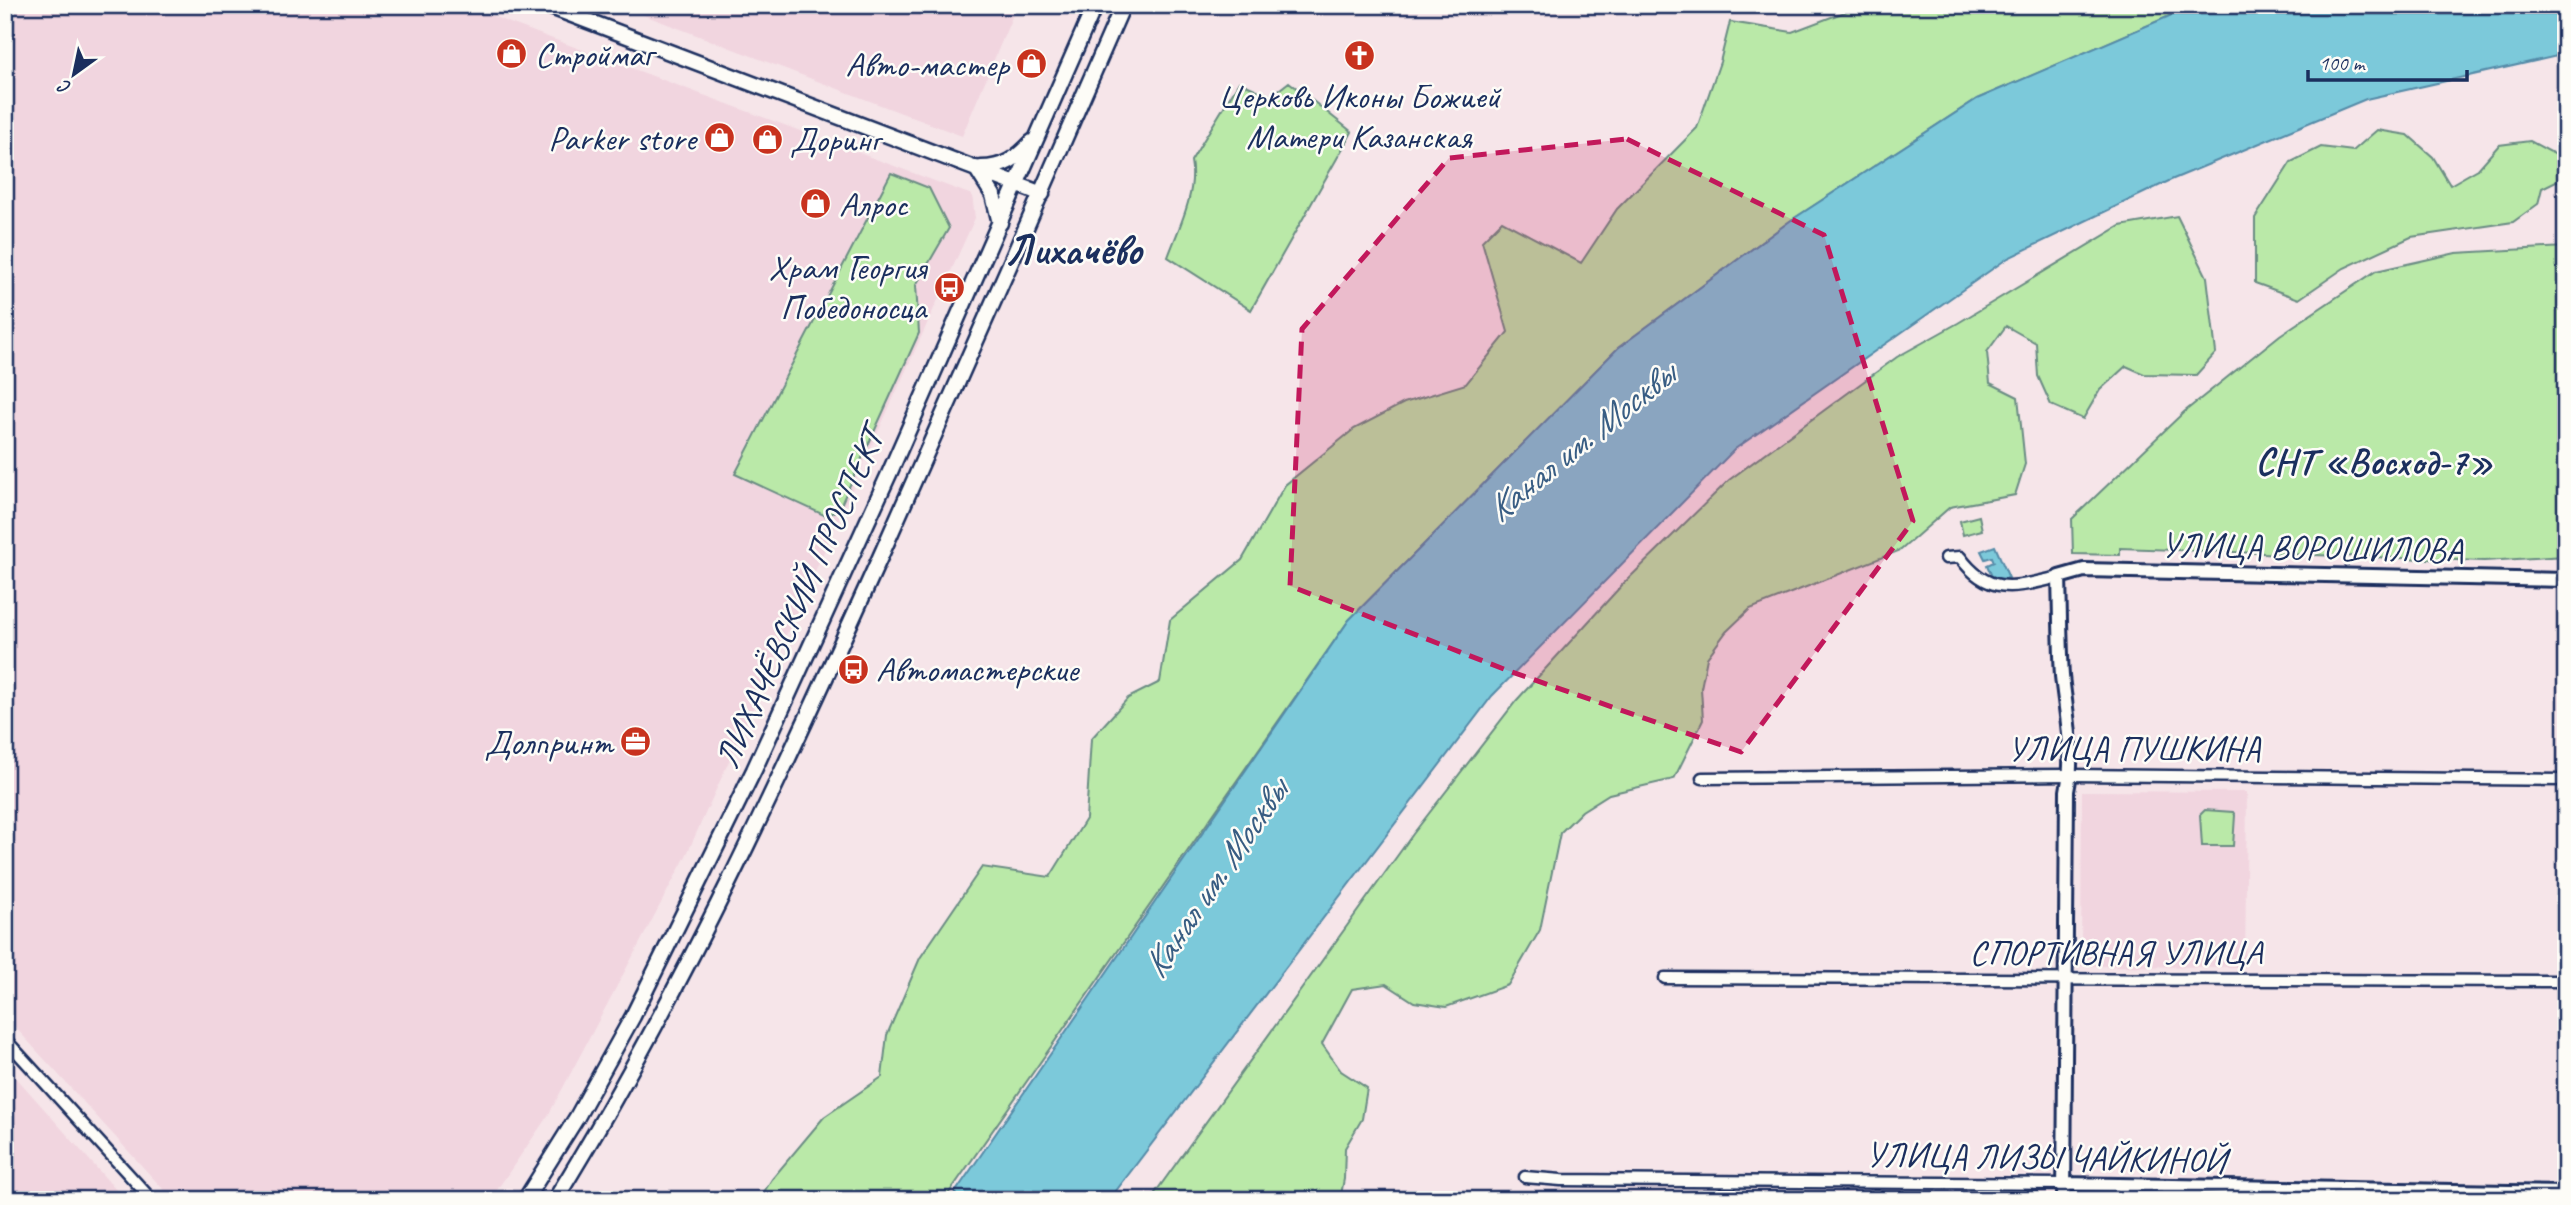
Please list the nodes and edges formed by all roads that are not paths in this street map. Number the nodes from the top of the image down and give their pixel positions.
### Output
1 (546, 5) edge
2 (1095, 5) edge
3 (1123, 5) edge
4 (1039, 135) junction
5 (976, 168) junction
6 (1017, 184) junction
7 (1042, 194) junction
8 (1000, 223) junction
9 (1946, 558) dead end
10 (2059, 577) junction
11 (2566, 580) edge
12 (2070, 775) junction
13 (1702, 778) dead end
14 (2566, 780) edge
15 (1665, 978) dead end
16 (2065, 979) junction
17 (2566, 981) edge
18 (5, 1039) edge
19 (1525, 1177) dead end
20 (2064, 1184) junction
21 (2566, 1193) edge
22 (152, 1200) edge
23 (525, 1200) edge
24 (555, 1200) edge
25 (2064, 1200) edge

1 - 5 main road
2 - 4 main road, ЛИХАЧЁВСКИЙ ПРОСПЕКТ
3 - 7 main road, ЛИХАЧЁВСКИЙ ПРОСПЕКТ
4 - 5 main road
4 - 6 main road, ЛИХАЧЁВСКИЙ ПРОСПЕКТ
5 - 6 main road
5 - 8 main road
6 - 7 main road
6 - 8 main road, ЛИХАЧЁВСКИЙ ПРОСПЕКТ
7 - 24 main road, ЛИХАЧЁВСКИЙ ПРОСПЕКТ
8 - 23 main road, ЛИХАЧЁВСКИЙ ПРОСПЕКТ
9 - 10 street
10 - 11 street, УЛИЦА ВОРОШИЛОВА
10 - 12 street
12 - 13 street, УЛИЦА ПУШКИНА
12 - 14 street, УЛИЦА ПУШКИНА
12 - 16 street
15 - 16 street, СПОРТИВНАЯ УЛИЦА
16 - 17 street, СПОРТИВНАЯ УЛИЦА
16 - 20 street
18 - 22 street
19 - 20 street, УЛИЦА ЛИЗЫ ЧАЙКИНОЙ
20 - 21 street, УЛИЦА ЛИЗЫ ЧАЙКИНОЙ
20 - 25 street

